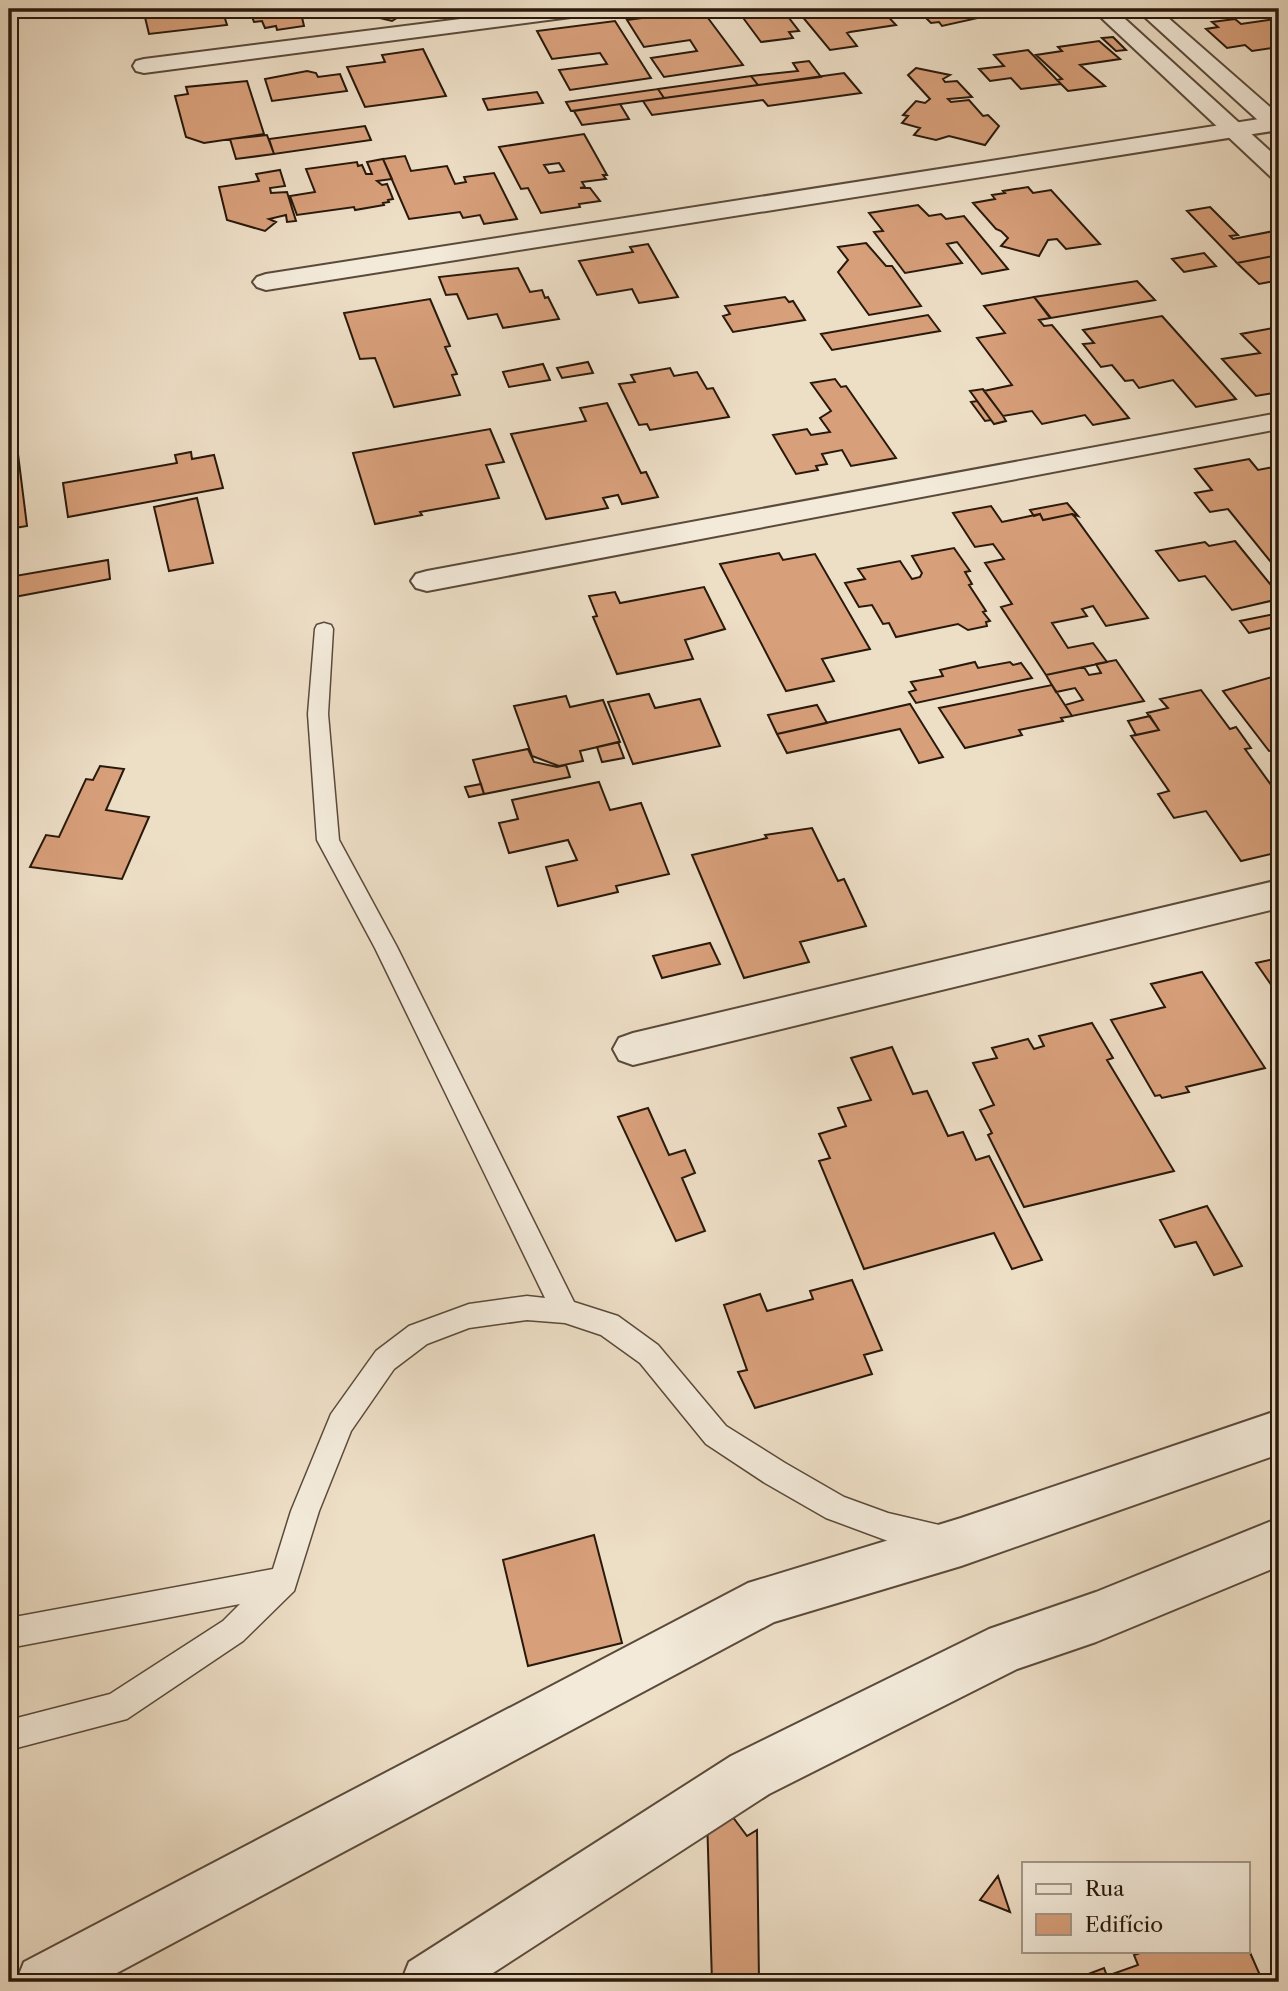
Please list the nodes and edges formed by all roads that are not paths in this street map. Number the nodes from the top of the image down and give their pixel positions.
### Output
1 (586, 9) edge
2 (1101, 9) edge
3 (1146, 9) edge
4 (144, 66) dead end
5 (1278, 125) edge
6 (1233, 130) junction
7 (1279, 172) edge
8 (266, 282) dead end
9 (1279, 421) edge
10 (427, 581) dead end
11 (324, 629) dead end
12 (1279, 894) edge
13 (633, 1049) dead end
14 (565, 1311) junction
15 (1279, 1432) edge
16 (961, 1542) junction
17 (1279, 1542) edge
18 (284, 1581) junction
19 (9, 1633) edge
20 (9, 1735) edge
21 (44, 1982) edge
22 (429, 1982) edge

1 - 4 street
2 - 6 street
3 - 5 street
5 - 6 street
6 - 7 street
6 - 8 street
9 - 10 street
11 - 14 lane
12 - 13 street
14 - 16 lane
14 - 18 lane
15 - 16 street
16 - 21 street
17 - 22 street
18 - 19 lane
18 - 20 lane

